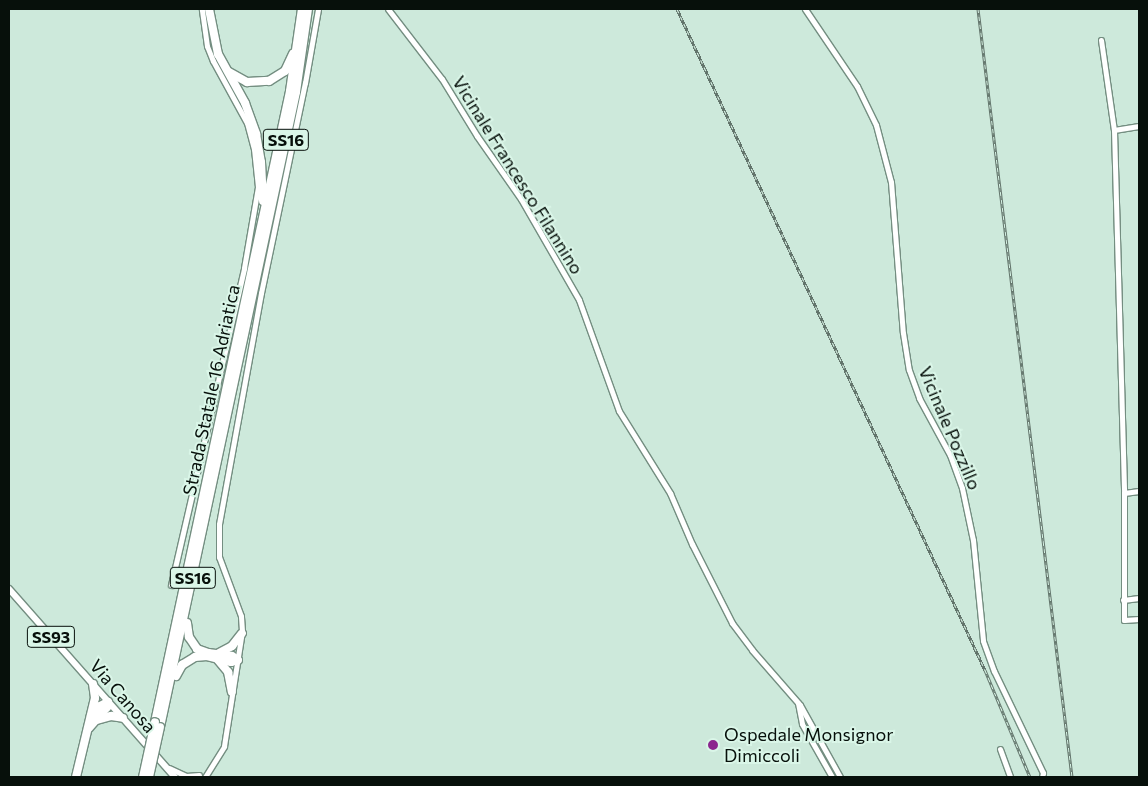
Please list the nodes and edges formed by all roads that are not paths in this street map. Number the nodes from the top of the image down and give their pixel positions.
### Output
1 (202, 9) edge
2 (209, 9) edge
3 (302, 9) edge
4 (308, 9) edge
5 (318, 9) edge
6 (388, 9) edge
7 (805, 9) edge
8 (1101, 40) dead end
9 (226, 69) junction
10 (1139, 126) edge
11 (1114, 130) junction
12 (256, 252) junction
13 (222, 426) junction
14 (1139, 491) edge
15 (1124, 492) junction
16 (196, 564) junction
17 (171, 584) dead end
18 (9, 589) edge
19 (1139, 598) edge
20 (1123, 600) junction
21 (1139, 619) edge
22 (242, 633) junction
23 (216, 656) junction
24 (238, 660) junction
25 (93, 684) junction
26 (232, 692) junction
27 (108, 702) junction
28 (798, 703) junction
29 (164, 709) junction
30 (123, 718) junction
31 (93, 720) junction
32 (158, 725) junction
33 (1000, 750) dead end
34 (213, 766) junction
35 (166, 771) edge
36 (197, 776) edge
37 (76, 777) edge
38 (143, 777) edge
39 (149, 777) edge
40 (175, 777) edge
41 (205, 777) edge
42 (832, 777) edge
43 (840, 777) edge
44 (1010, 777) edge
45 (1042, 777) edge

1 - 17 street
2 - 9 highway, SS16
3 - 9 highway, SS16
3 - 12 highway, Strada Statale 16 Adriatica / SS16
4 - 13 highway, Strada Statale 16 Adriatica / SS16
5 - 22 street
6 - 28 street, Vicinale Francesco Filannino
7 - 45 street, Vicinale Pozzillo
8 - 11 street
9 - 12 highway, SS16
10 - 11 street
11 - 15 street
12 - 13 highway, Strada Statale 16 Adriatica / SS16
13 - 16 highway, Strada Statale 16 Adriatica / SS16
13 - 32 highway, Strada Statale 16 Adriatica / SS16
14 - 15 street
15 - 20 street
16 - 23 highway, SS16
16 - 29 highway, Strada Statale 16 Adriatica / SS16
18 - 25 main road, Via Canosa / SS93
19 - 20 street
20 - 21 street
22 - 23 highway
22 - 24 street
23 - 24 highway, SS16
23 - 26 highway
23 - 29 highway, SS16
24 - 26 street
25 - 27 main road, Via Canosa / SS93
25 - 31 highway
26 - 34 street
27 - 30 main road, Via Canosa / SS93
27 - 31 highway
28 - 42 street
28 - 43 street, Vicinale Francesco Filannino
29 - 32 highway, Strada Statale 16 Adriatica / SS16
30 - 31 highway
30 - 35 main road, Via Canosa / SS93
31 - 37 highway
32 - 38 highway, Strada Statale 16 Adriatica / SS16, bridge
32 - 39 highway, Strada Statale 16 Adriatica / SS16, bridge
33 - 44 street
34 - 36 street
34 - 41 street
35 - 36 street
35 - 40 main road, Via Canosa / SS93

